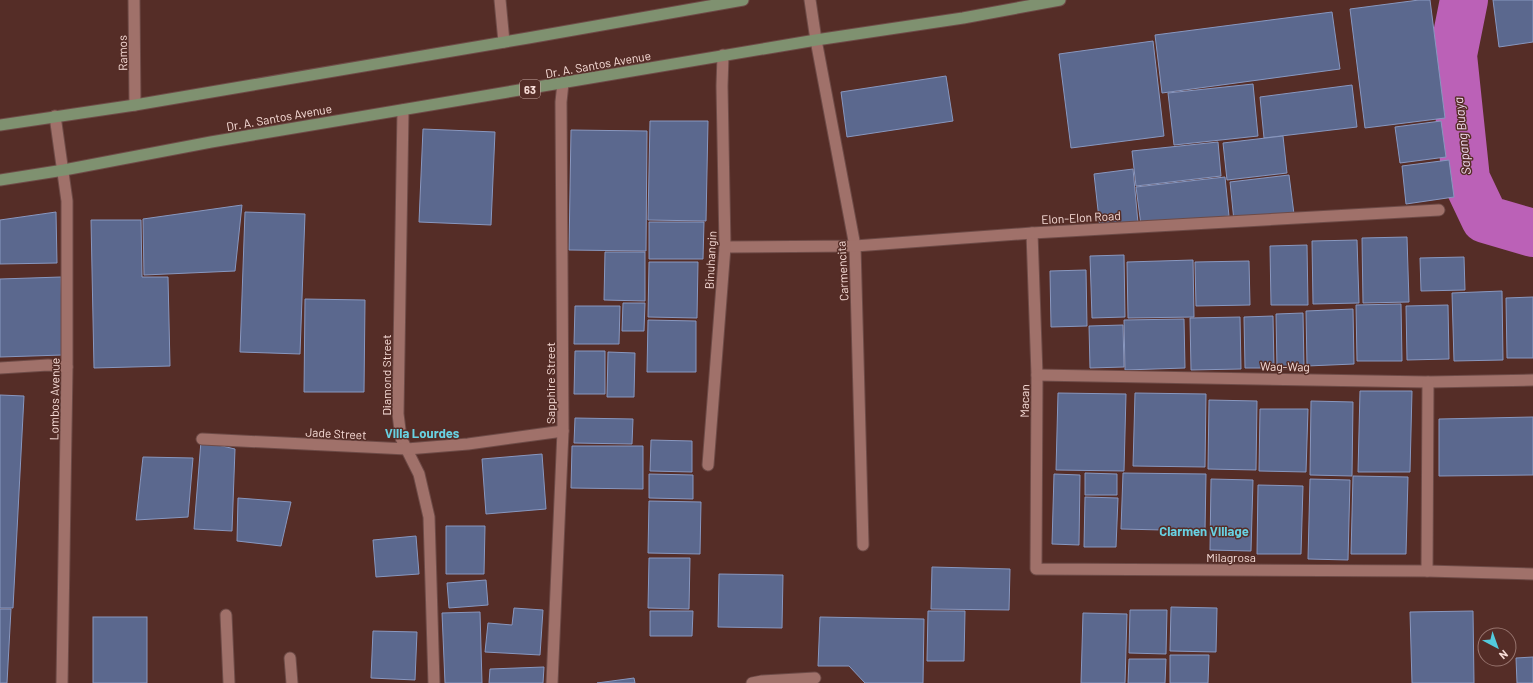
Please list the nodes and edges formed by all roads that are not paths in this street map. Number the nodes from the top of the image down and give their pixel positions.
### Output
1 (134, 0) edge
2 (500, 0) edge
3 (743, 0) edge
4 (810, 0) edge
5 (1060, 0) edge
6 (816, 40) junction
7 (504, 42) junction
8 (723, 55) junction
9 (563, 83) junction
10 (135, 105) junction
11 (403, 110) junction
12 (55, 116) junction
13 (0, 126) edge
14 (64, 170) junction
15 (0, 180) edge
16 (1439, 210) dead end
17 (1032, 233) junction
18 (855, 246) junction
19 (725, 248) junction
20 (68, 367) junction
21 (0, 368) edge
22 (1037, 375) junction
23 (1533, 380) edge
24 (1428, 382) junction
25 (563, 431) junction
26 (202, 439) dead end
27 (407, 449) junction
28 (708, 465) dead end
29 (863, 545) dead end
30 (1036, 569) joint
31 (1427, 570) junction
32 (1533, 574) edge
33 (226, 615) dead end
34 (290, 658) dead end
35 (815, 678) dead end
36 (62, 683) edge
37 (229, 683) edge
38 (292, 683) edge
39 (434, 683) edge
40 (552, 683) edge
41 (752, 683) edge

1 - 10 street, Ramos
2 - 7 street
3 - 7 main road
4 - 6 street, Carmencita
5 - 6 main road, Dr. A. Santos Avenue / 63
6 - 8 main road, Dr. A. Santos Avenue / 63
6 - 18 street, Carmencita
7 - 10 main road
8 - 9 main road, Dr. A. Santos Avenue / 63
8 - 19 street, Binuhangin
9 - 11 main road, Dr. A. Santos Avenue / 63
9 - 25 street, Sapphire Street
10 - 12 main road
11 - 14 main road, Dr. A. Santos Avenue / 63
11 - 27 street, Diamond Street
12 - 13 main road
12 - 14 street, Lombos Avenue
14 - 15 main road, Dr. A. Santos Avenue / 63
14 - 20 street, Lombos Avenue
16 - 17 street, Elon-Elon Road
17 - 18 street, Elon-Elon Road
17 - 22 street, Macan
18 - 19 street, Elon-Elon Road
18 - 29 street, Carmencita
19 - 28 street, Binuhangin
20 - 21 street
20 - 36 street, Lombos Avenue
22 - 24 street, Wag-Wag
22 - 30 street, Macan
23 - 24 street, Wag-Wag
24 - 31 street
25 - 27 street, Jade Street
25 - 40 street, Sapphire Street
26 - 27 street, Jade Street
27 - 39 street, Diamond Street
30 - 31 street, Milagrosa
31 - 32 street, Milagrosa
33 - 37 street
34 - 38 street
35 - 41 street

